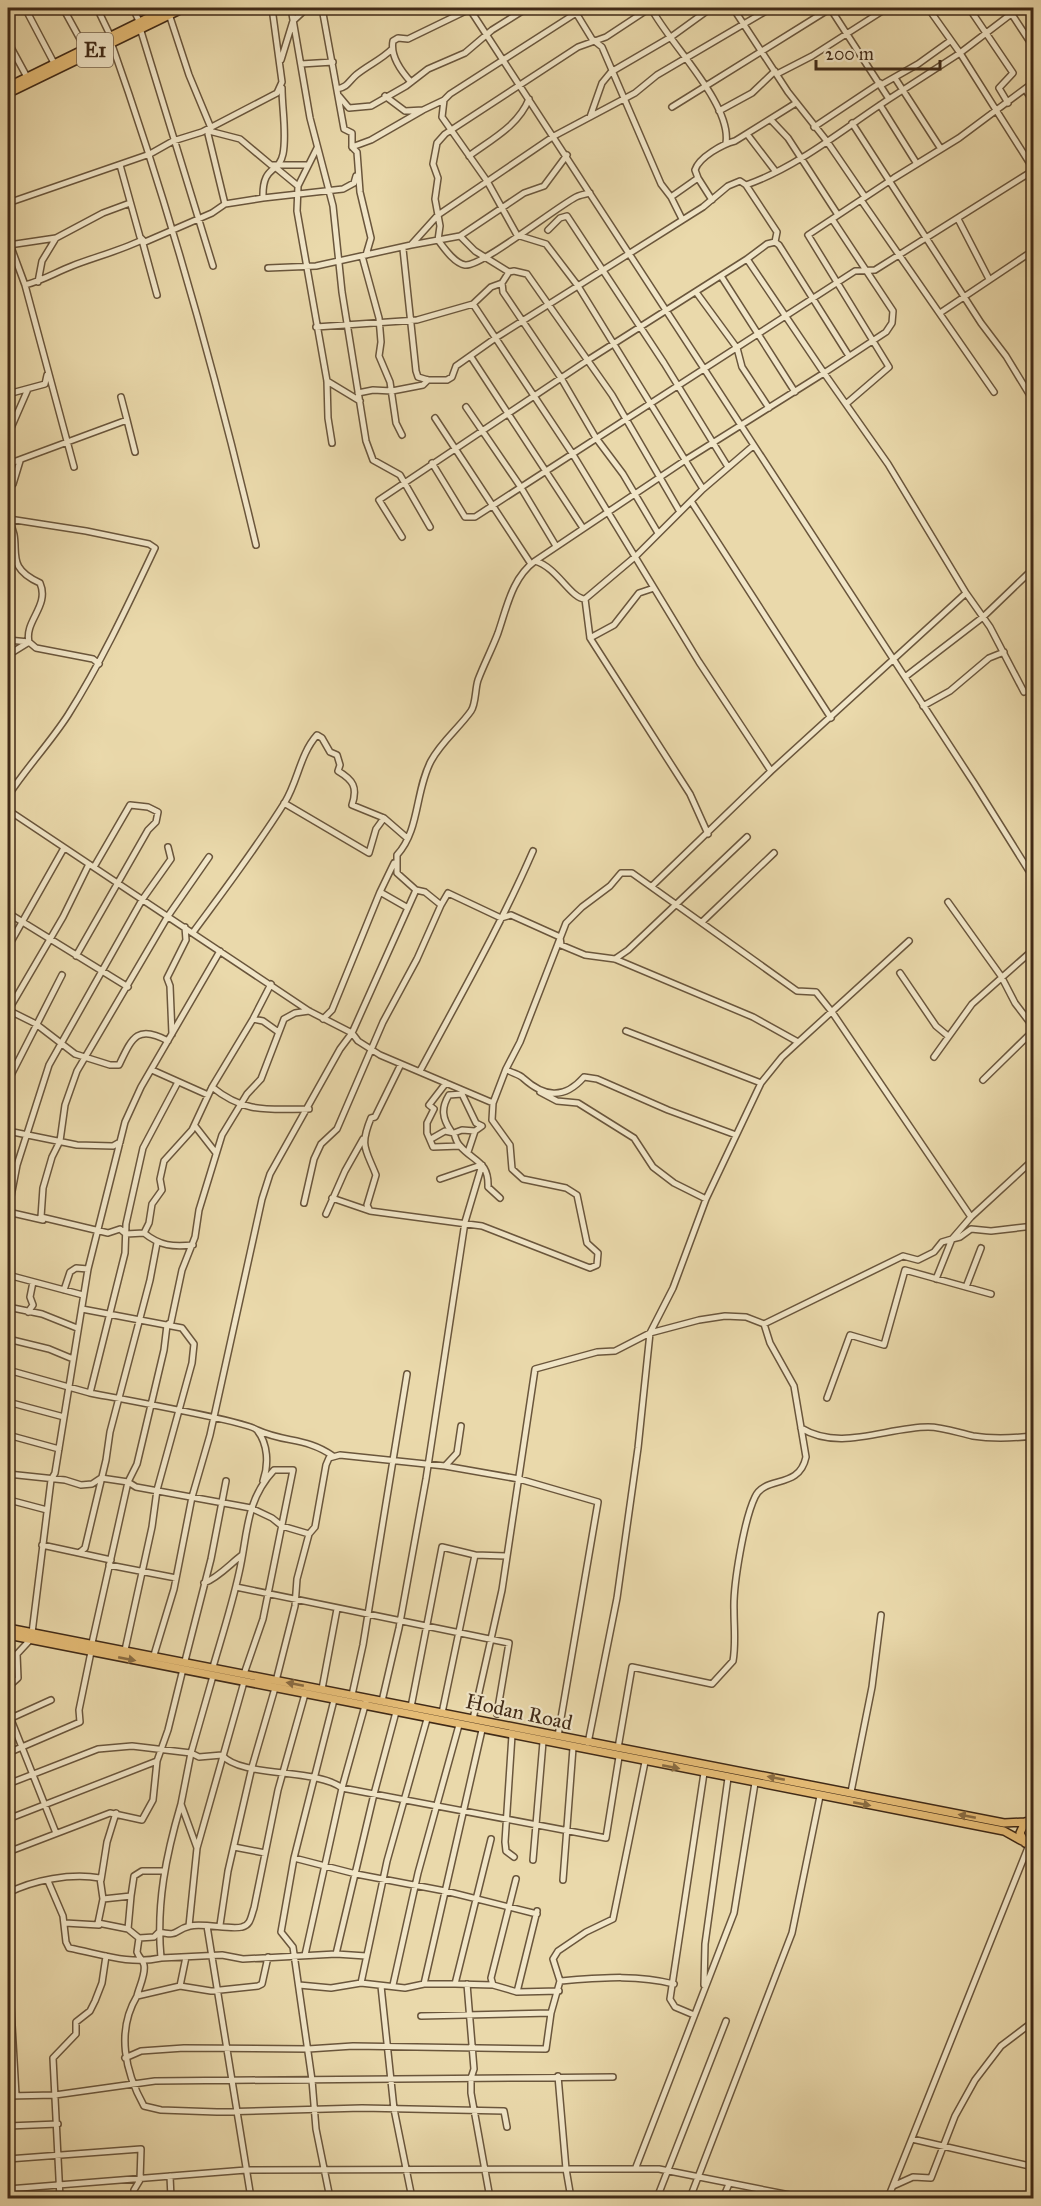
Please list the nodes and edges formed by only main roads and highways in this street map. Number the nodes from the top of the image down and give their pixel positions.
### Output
1 (183, 8) edge
2 (169, 11) edge
3 (111, 39) junction
4 (8, 87) edge
5 (8, 93) edge
6 (8, 1628) edge
7 (8, 1635) edge
8 (31, 1636) junction
9 (276, 1685) junction
10 (618, 1752) junction
11 (1034, 1820) edge
12 (1025, 1822) junction
13 (1028, 1844) edge

1 - 2 highway, E1
2 - 3 highway, E1
3 - 4 highway, E1
3 - 5 highway, E1
6 - 8 main road, Hodan Road
7 - 8 main road, Hodan Road
8 -> 9 main road, Hodan Road
8 - 9 main road, Hodan Road
10 -> 9 main road, Hodan Road
9 - 10 main road, Hodan Road
12 -> 10 main road, Hodan Road
10 -> 13 main road, Hodan Road
11 - 12 main road, Hodan Road
12 - 13 main road

